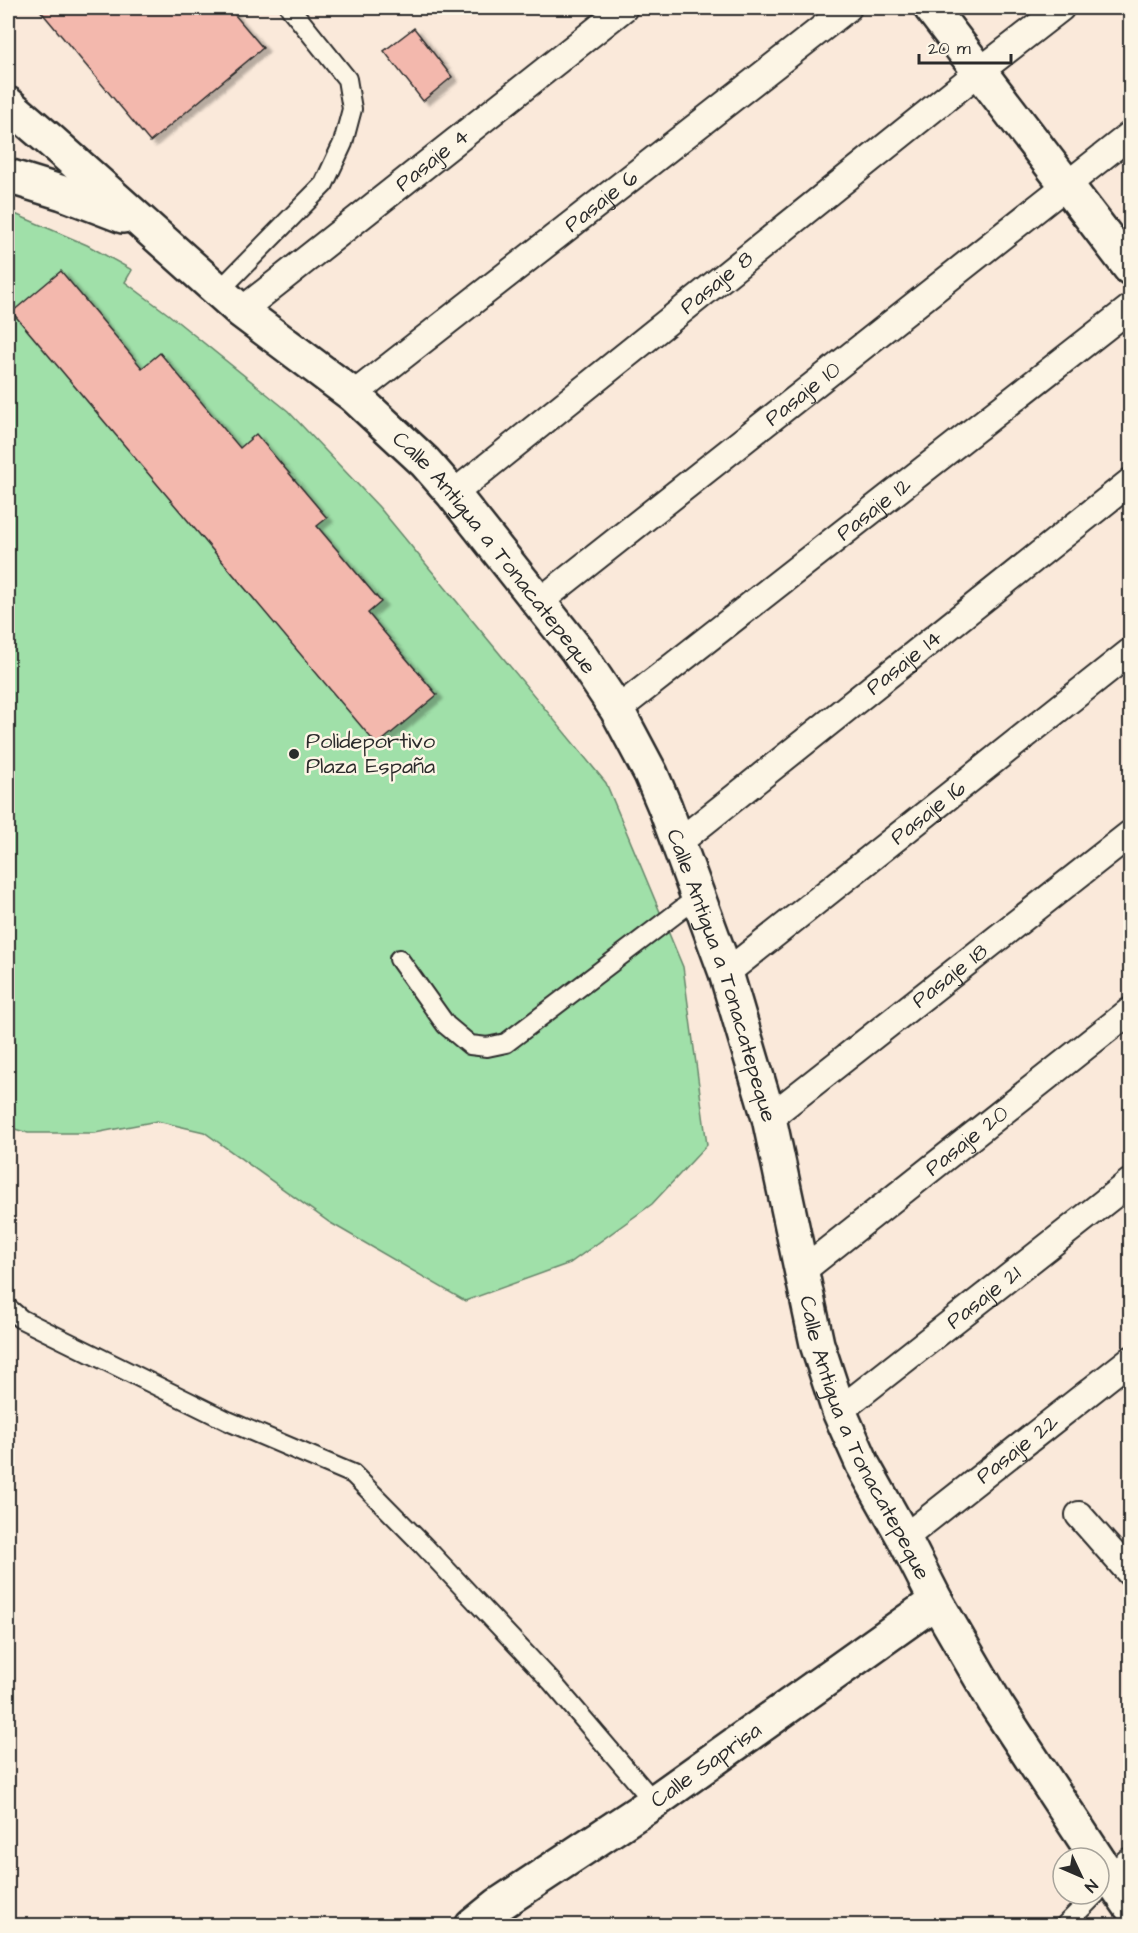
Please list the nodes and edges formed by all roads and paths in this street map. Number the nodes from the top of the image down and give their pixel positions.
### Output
1 (290, 8) edge
2 (624, 8) edge
3 (848, 8) edge
4 (931, 8) edge
5 (1061, 8) edge
6 (980, 71) junction
7 (8, 104) edge
8 (1131, 135) edge
9 (8, 176) edge
10 (1067, 185) junction
11 (144, 225) junction
12 (1131, 268) edge
13 (230, 301) junction
14 (1131, 308) edge
15 (354, 395) junction
16 (1131, 482) edge
17 (453, 494) junction
18 (539, 602) junction
19 (1131, 651) edge
20 (617, 710) junction
21 (1131, 834) edge
22 (679, 842) junction
23 (699, 896) junction
24 (399, 959) dead end
25 (726, 973) junction
26 (1131, 1011) edge
27 (769, 1118) junction
28 (1131, 1182) edge
29 (802, 1271) junction
30 (8, 1308) edge
31 (1131, 1360) edge
32 (839, 1411) junction
33 (1078, 1515) dead end
34 (904, 1538) junction
35 (1131, 1573) edge
36 (936, 1601) junction
37 (654, 1802) junction
38 (1087, 1846) edge
39 (1111, 1881) edge
40 (1080, 1906) edge
41 (1131, 1906) edge
42 (472, 1926) edge
43 (1064, 1926) edge

1 - 13 lane
2 - 13 street, Pasaje 4
3 - 15 street, Pasaje 6
4 - 6 street
5 - 6 street, Pasaje 8
6 - 10 street
6 - 17 street, Pasaje 8
7 - 11 street, Calle Antigua a Tonacatepeque
8 - 10 street, Pasaje 10
9 - 11 street, Calle Antigua a Tonacatepeque
10 - 12 street
10 - 18 street, Pasaje 10
11 - 13 street, Calle Antigua a Tonacatepeque
13 - 15 street, Calle Antigua a Tonacatepeque
14 - 20 street, Pasaje 12
15 - 17 street, Calle Antigua a Tonacatepeque
16 - 22 street, Pasaje 14
17 - 18 street, Calle Antigua a Tonacatepeque
18 - 20 street, Calle Antigua a Tonacatepeque
19 - 25 street, Pasaje 16
20 - 22 street, Calle Antigua a Tonacatepeque
21 - 27 street, Pasaje 18
22 - 23 street, Calle Antigua a Tonacatepeque
23 - 24 lane
23 - 25 street, Calle Antigua a Tonacatepeque
25 - 27 street, Calle Antigua a Tonacatepeque
26 - 29 street, Pasaje 20
27 - 29 street, Calle Antigua a Tonacatepeque
28 - 32 street, Pasaje 21
29 - 32 street, Calle Antigua a Tonacatepeque
30 - 37 lane
31 - 34 street, Pasaje 22
32 - 34 street, Calle Antigua a Tonacatepeque
33 - 35 street
34 - 36 street, Calle Antigua a Tonacatepeque
36 - 37 street, Calle Saprisa
36 - 38 street, Calle Antigua a Tonacatepeque
37 - 42 street, Calle Saprisa
39 - 41 street, Calle Antigua a Tonacatepeque
40 - 43 lane

